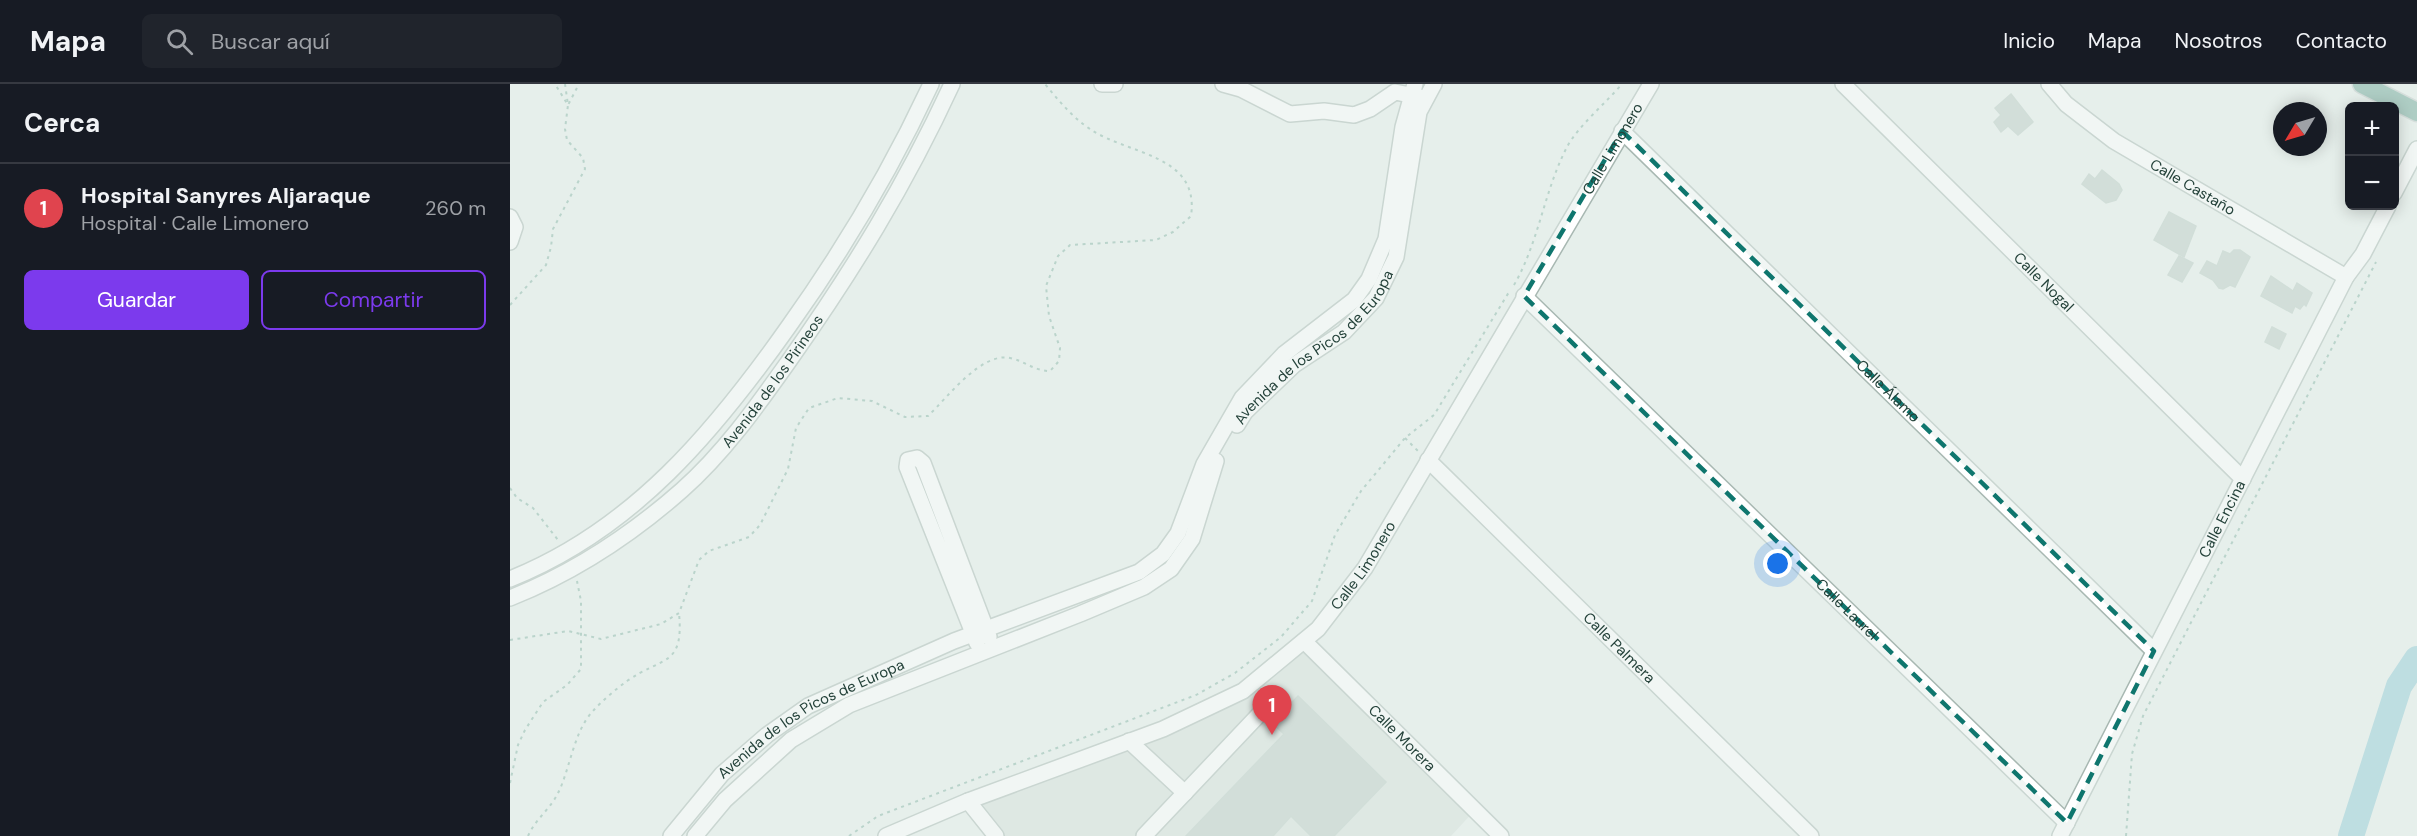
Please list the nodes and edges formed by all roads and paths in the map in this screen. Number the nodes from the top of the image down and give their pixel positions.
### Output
1 (555, 84) edge
2 (565, 84) edge
3 (579, 84) edge
4 (931, 84) edge
5 (952, 84) edge
6 (1045, 84) edge
7 (1102, 84) edge
8 (1115, 84) edge
9 (1223, 84) edge
10 (1434, 84) edge
11 (1622, 84) edge
12 (1650, 84) edge
13 (1843, 84) edge
14 (2049, 84) edge
15 (2362, 84) edge
16 (1417, 93) edge
17 (568, 105) junction
18 (2417, 112) edge
19 (1622, 131) junction
20 (2417, 149) edge
21 (2399, 183) edge
22 (2386, 210) edge
23 (510, 217) edge
24 (510, 242) edge
25 (2379, 256) dead end
26 (2346, 277) junction
27 (1524, 296) junction
28 (510, 305) edge
29 (1406, 438) junction
30 (1428, 460) junction
31 (2243, 479) junction
32 (510, 488) edge
33 (564, 550) junction
34 (575, 566) junction
35 (510, 579) edge
36 (510, 598) edge
37 (679, 613) junction
38 (980, 632) junction
39 (580, 634) junction
40 (510, 640) edge
41 (1304, 641) junction
42 (987, 650) junction
43 (2154, 651) junction
44 (1269, 704) dead end
45 (1129, 741) junction
46 (510, 783) edge
47 (1185, 793) junction
48 (968, 801) junction
49 (2063, 830) edge
50 (528, 836) edge
51 (671, 836) edge
52 (695, 836) edge
53 (849, 836) edge
54 (886, 836) edge
55 (996, 836) edge
56 (1144, 836) edge
57 (1501, 836) edge
58 (1811, 836) edge
59 (2126, 836) edge

1 - 17 path
2 - 17 path
3 - 17 path
4 - 33 street, Avenida de los Pirineos
5 - 34 street, Avenida de los Pirineos
6 - 37 path
7 - 8 street
9 - 16 street
10 - 16 street, Avenida de los Picos de Europa
11 - 29 path
12 - 19 street, Calle Limonero
13 - 31 street, Calle Nogal
14 - 26 street, Calle Castaño
15 - 18 main road
16 - 38 street, Avenida de los Picos de Europa
16 - 42 street, Avenida de los Picos de Europa
17 - 28 path
19 - 27 street, Calle Limonero
19 - 43 street, Calle Álamo
20 - 21 street
22 - 26 street, Calle Encina
23 - 24 street
25 - 59 path
26 - 31 street, Calle Encina
27 - 30 street, Calle Limonero
27 - 49 street, Calle Laurel
29 - 30 path
29 - 53 path
30 - 41 street, Calle Limonero
30 - 58 street, Calle Palmera
31 - 43 street, Calle Encina
32 - 33 path
33 - 35 street, Avenida de los Pirineos
34 - 36 street, Avenida de los Pirineos
34 - 39 path
37 - 39 path
37 - 50 path
38 - 38 street
38 - 42 street
38 - 51 street, Avenida de los Picos de Europa
39 - 40 path
39 - 46 path
41 - 45 street, Calle Limonero
41 - 57 street, Calle Morera
42 - 52 street, Avenida de los Picos de Europa
43 - 49 street, Calle Encina
44 - 47 street
45 - 47 street
45 - 48 street, Calle Limonero
47 - 56 street
48 - 54 street, Calle Limonero
48 - 55 street

